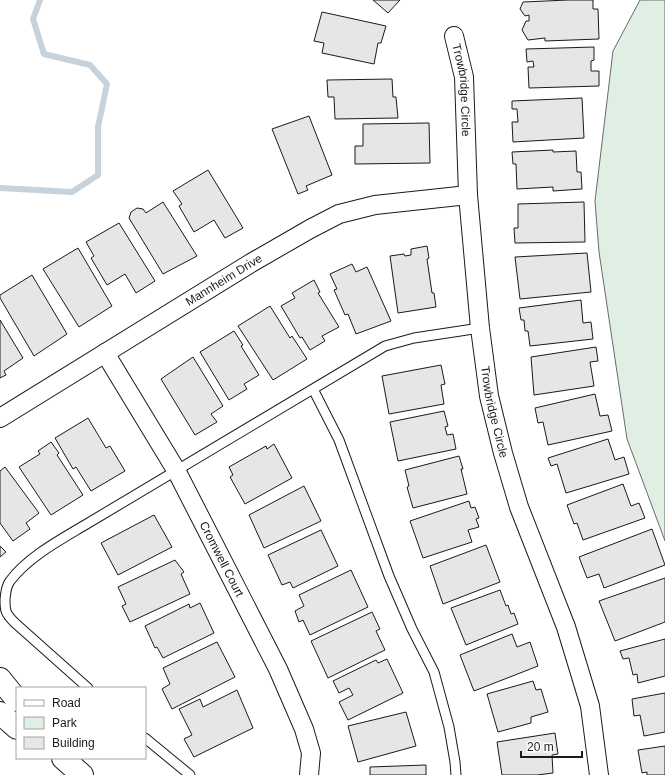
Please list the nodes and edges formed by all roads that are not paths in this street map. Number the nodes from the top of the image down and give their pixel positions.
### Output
1 (454, 36) dead end
2 (468, 195) junction
3 (480, 328) junction
4 (105, 353) junction
5 (313, 390) junction
6 (0, 418) edge
7 (176, 470) junction
8 (0, 678) edge
9 (87, 687) edge
10 (16, 699) edge
11 (0, 713) edge
12 (16, 727) edge
13 (146, 739) edge
14 (64, 759) edge
15 (82, 775) edge
16 (190, 775) edge
17 (309, 775) edge
18 (456, 775) edge
19 (599, 775) edge

1 - 2 street, Trowbridge Circle
2 - 3 street, Trowbridge Circle
2 - 4 street, Mannheim Drive
3 - 5 lane
3 - 19 street, Trowbridge Circle
4 - 6 street, Mannheim Drive
4 - 7 street, Cromwell Court
5 - 7 lane
5 - 18 lane
7 - 9 lane
7 - 17 street, Cromwell Court
8 - 10 street
11 - 12 street
13 - 16 lane
14 - 15 street

